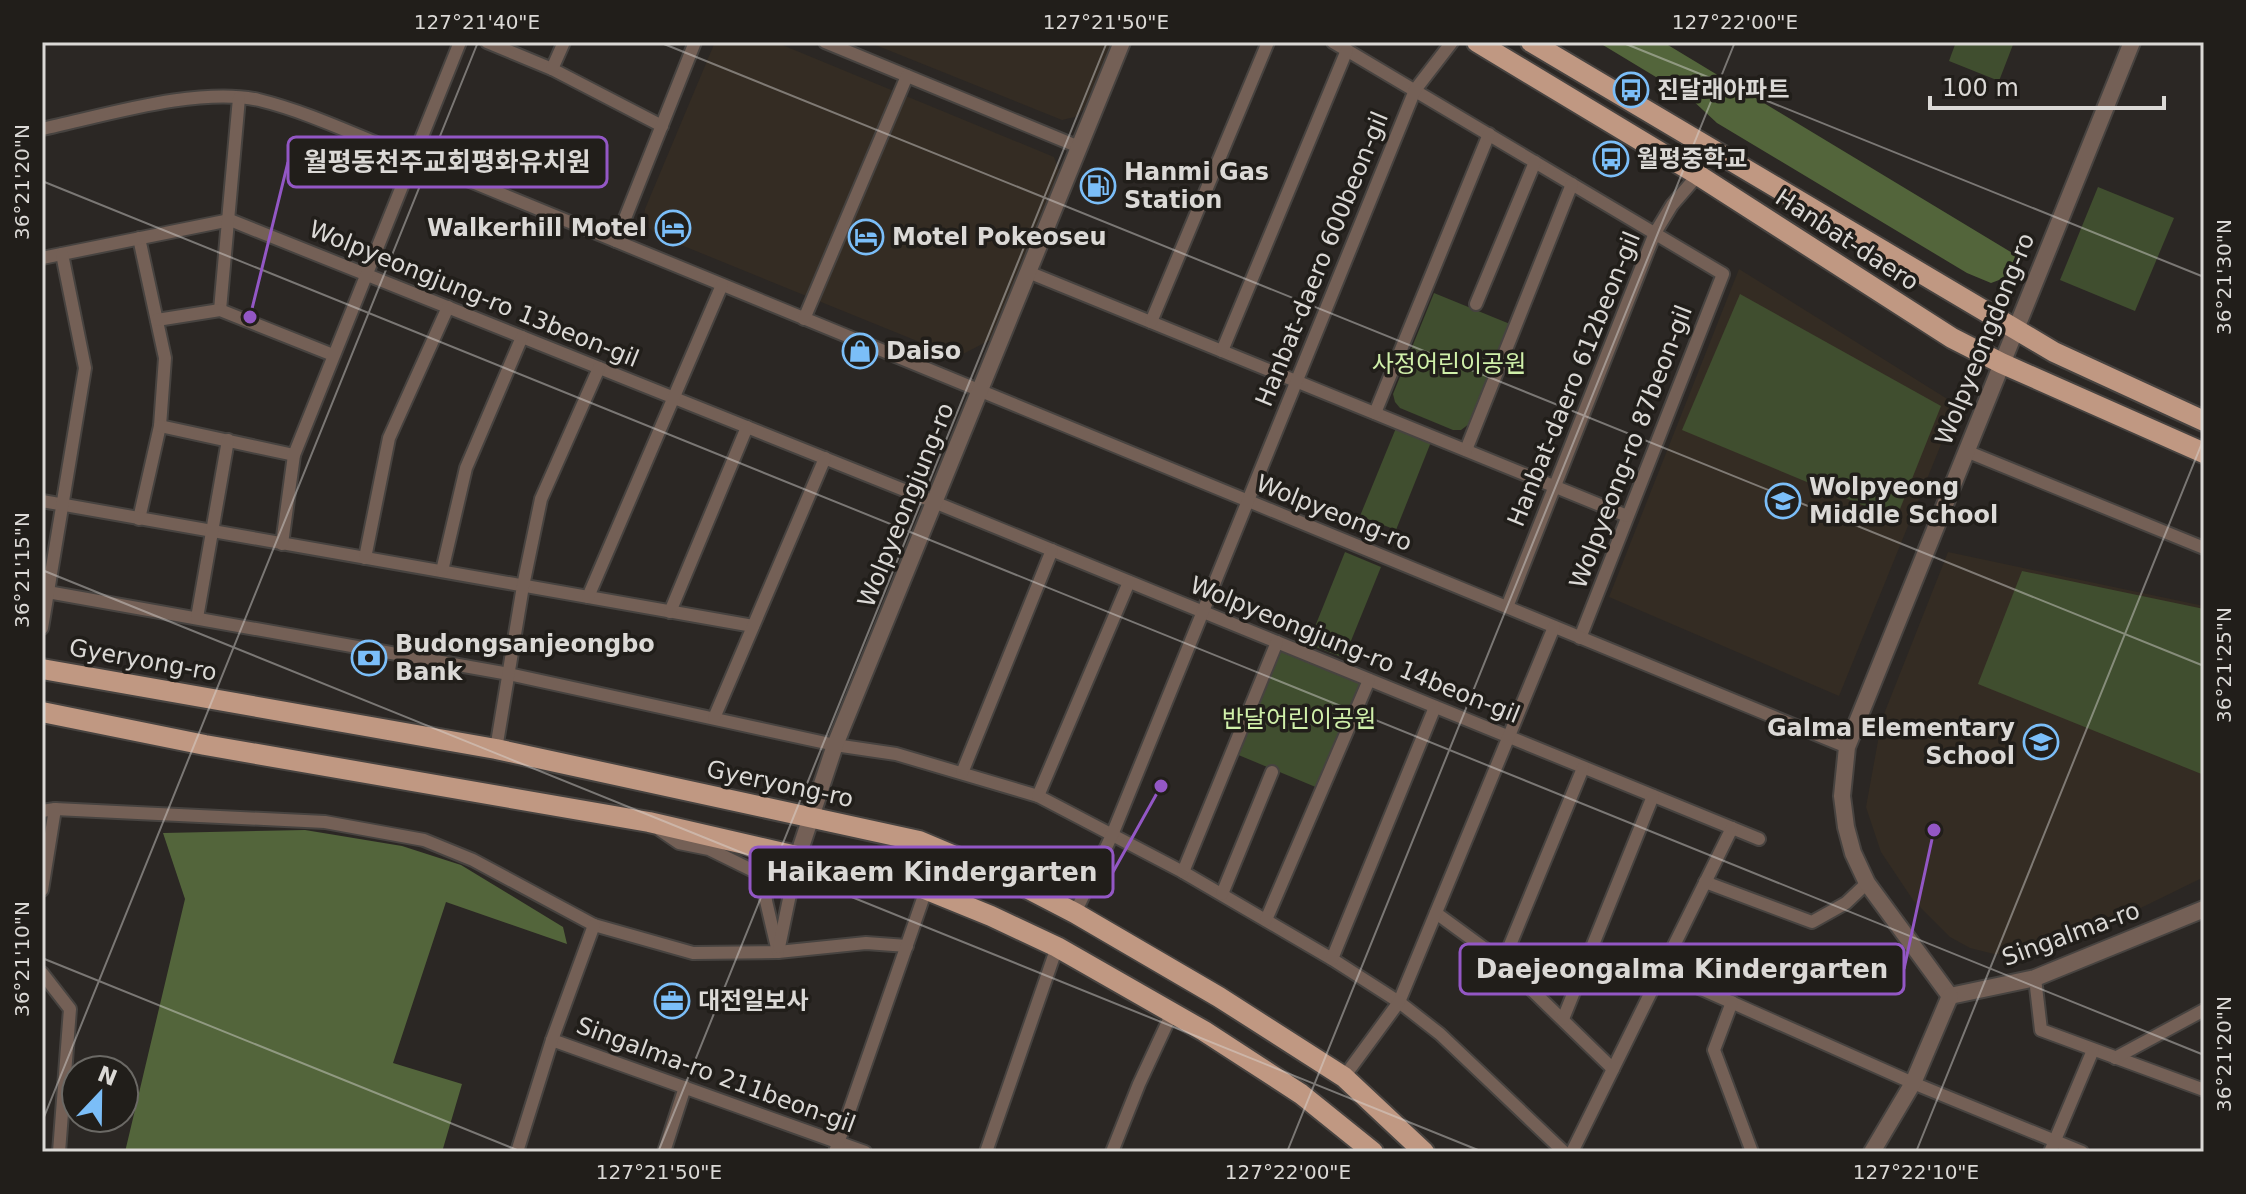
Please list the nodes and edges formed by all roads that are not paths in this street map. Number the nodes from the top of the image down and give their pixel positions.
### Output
1 (460, 42) edge
2 (487, 42) edge
3 (564, 42) edge
4 (695, 42) edge
5 (825, 42) edge
6 (1122, 42) edge
7 (1268, 42) edge
8 (1333, 42) edge
9 (1452, 42) edge
10 (1477, 42) edge
11 (1531, 42) edge
12 (2132, 42) edge
13 (1347, 50) junction
14 (552, 69) junction
15 (907, 76) junction
16 (1415, 90) junction
17 (239, 98) junction
18 (662, 126) junction
19 (42, 129) edge
20 (1489, 134) junction
21 (1079, 147) junction
22 (414, 158) junction
23 (1535, 162) junction
24 (1698, 175) junction
25 (1572, 184) junction
26 (230, 220) junction
27 (1655, 233) junction
28 (139, 238) junction
29 (616, 241) junction
30 (62, 254) junction
31 (42, 258) edge
32 (1028, 272) junction
33 (366, 275) junction
34 (722, 285) junction
35 (1476, 304) dead end
36 (448, 307) junction
37 (220, 310) junction
38 (804, 319) junction
39 (157, 320) junction
40 (1151, 322) junction
41 (2015, 328) junction
42 (522, 337) junction
43 (1222, 351) junction
44 (333, 355) junction
45 (2001, 363) junction
46 (599, 368) junction
47 (1295, 381) junction
48 (979, 391) junction
49 (674, 398) junction
50 (1375, 413) junction
51 (2204, 421) edge
52 (160, 426) junction
53 (747, 427) junction
54 (228, 440) junction
55 (1466, 450) junction
56 (1966, 451) junction
57 (2204, 453) edge
58 (294, 455) junction
59 (825, 458) junction
60 (1555, 486) junction
61 (42, 501) edge
62 (1246, 501) junction
63 (934, 502) junction
64 (62, 505) junction
65 (1627, 516) junction
66 (139, 519) junction
67 (211, 531) junction
68 (282, 544) junction
69 (2204, 548) edge
70 (1052, 550) junction
71 (365, 558) junction
72 (442, 571) junction
73 (1129, 582) junction
74 (523, 586) junction
75 (45, 591) edge
76 (588, 597) junction
77 (1507, 607) junction
78 (670, 612) junction
79 (1203, 612) junction
80 (197, 618) junction
81 (753, 626) junction
82 (1554, 627) junction
83 (42, 628) edge
84 (1580, 638) junction
85 (1277, 642) junction
86 (42, 669) edge
87 (509, 674) junction
88 (1369, 680) junction
89 (1435, 707) junction
90 (42, 712) edge
91 (714, 718) junction
92 (1509, 737) junction
93 (835, 745) junction
94 (1847, 747) junction
95 (496, 749) junction
96 (1583, 768) junction
97 (1272, 772) dead end
98 (962, 773) junction
99 (1038, 796) junction
100 (1653, 796) junction
101 (48, 810) edge
102 (811, 817) junction
103 (649, 822) junction
104 (1732, 828) junction
105 (1112, 835) junction
106 (1759, 839) dead end
107 (798, 856) junction
108 (1183, 872) junction
109 (1705, 882) junction
110 (1867, 883) junction
111 (42, 890) edge
112 (926, 890) junction
113 (1222, 894) junction
114 (2204, 909) edge
115 (1075, 913) junction
116 (1436, 913) junction
117 (1266, 920) junction
118 (594, 925) junction
119 (907, 946) junction
120 (1057, 947) junction
121 (778, 952) junction
122 (1332, 959) junction
123 (1503, 962) junction
124 (1661, 971) junction
125 (42, 973) edge
126 (2035, 978) junction
127 (1950, 996) junction
128 (1399, 1002) junction
129 (1732, 1002) junction
130 (2204, 1010) edge
131 (1172, 1013) junction
132 (1563, 1019) junction
133 (552, 1040) junction
134 (2093, 1050) junction
135 (2115, 1058) junction
136 (1613, 1069) junction
137 (1344, 1077) junction
138 (1913, 1083) junction
139 (685, 1087) junction
140 (2204, 1090) edge
141 (837, 1147) edge
142 (2052, 1147) edge
143 (59, 1152) edge
144 (517, 1152) edge
145 (664, 1152) edge
146 (865, 1152) edge
147 (986, 1152) edge
148 (1112, 1152) edge
149 (1373, 1152) edge
150 (1424, 1152) edge
151 (1564, 1152) edge
152 (1572, 1152) edge
153 (1752, 1152) edge
154 (1872, 1152) edge
155 (2082, 1152) edge

1 - 22 street
2 - 14 street
3 - 14 street
4 - 18 street
5 - 15 street
6 - 21 street, Wolpyeongjung-ro
7 - 40 street
8 - 13 street
9 - 16 street, Hanbat-daero 600beon-gil
10 - 24 main road, Hanbat-daero
11 - 41 main road, Hanbat-daero
12 - 41 street, Wolpyeongdong-ro
13 - 16 street
13 - 43 street
14 - 18 street
15 - 21 street
15 - 38 street
16 - 20 street
16 - 47 street, Hanbat-daero 600beon-gil
17 - 19 street, Wolpyeong-ro
17 - 22 street, Wolpyeong-ro
17 - 26 street
18 - 29 street
20 - 23 street
20 - 50 street
21 - 32 street, Wolpyeongjung-ro
22 - 29 street, Wolpyeong-ro
22 - 33 street
23 - 25 street
23 - 35 street
24 - 27 street, Hanbat-daero 612beon-gil
24 - 45 main road, Hanbat-daero
25 - 27 street
25 - 55 street
26 - 28 street
26 - 33 street, Wolpyeongjung-ro 13beon-gil
26 - 37 street
27 - 60 street, Hanbat-daero 612beon-gil
27 - 65 street, Wolpyeong-ro 87beon-gil
28 - 30 street
28 - 39 street
29 - 34 street, Wolpyeong-ro
30 - 31 street
30 - 64 street
32 - 40 street
32 - 48 street, Wolpyeongjung-ro
33 - 36 street, Wolpyeongjung-ro 13beon-gil
33 - 44 street
34 - 38 street, Wolpyeong-ro
34 - 49 street
36 - 42 street, Wolpyeongjung-ro 13beon-gil
36 - 71 street
37 - 39 street
37 - 44 street
38 - 48 street, Wolpyeong-ro
39 - 52 street
40 - 43 street
41 - 45 street, Wolpyeongdong-ro
41 - 51 main road, Hanbat-daero
42 - 46 street, Wolpyeongjung-ro 13beon-gil
42 - 72 street
43 - 47 street
44 - 58 street
45 - 56 street, Wolpyeongdong-ro
45 - 57 main road, Hanbat-daero
46 - 49 street, Wolpyeongjung-ro 13beon-gil
46 - 74 street
47 - 50 street
47 - 62 street, Hanbat-daero 600beon-gil
48 - 62 street, Wolpyeong-ro
48 - 63 street, Wolpyeongjung-ro
49 - 53 street, Wolpyeongjung-ro 13beon-gil
49 - 76 street
50 - 55 street
52 - 54 street
52 - 66 street
53 - 59 street, Wolpyeongjung-ro 13beon-gil
53 - 78 street
54 - 58 street
54 - 67 street
55 - 60 street
56 - 69 street
56 - 94 street, Wolpyeongdong-ro
58 - 68 street
59 - 63 street, Wolpyeongjung-ro 13beon-gil
59 - 81 street
60 - 65 street
60 - 77 street, Hanbat-daero 612beon-gil
61 - 64 street
62 - 77 street, Wolpyeong-ro
62 - 79 street, Hanbat-daero 600beon-gil
63 - 70 street, Wolpyeongjung-ro 14beon-gil
63 - 93 street, Wolpyeongjung-ro
64 - 66 street
64 - 75 street
65 - 84 street, Wolpyeong-ro 87beon-gil
66 - 67 street
67 - 68 street
67 - 80 street
68 - 71 street
70 - 73 street, Wolpyeongjung-ro 14beon-gil
70 - 98 street
71 - 72 street
72 - 74 street
73 - 79 street, Wolpyeongjung-ro 14beon-gil
73 - 99 street
74 - 76 street
74 - 87 street
75 - 80 street
75 - 83 street
76 - 78 street
77 - 82 street, Wolpyeong-ro
78 - 81 street
79 - 85 street, Wolpyeongjung-ro 14beon-gil
79 - 105 street, Hanbat-daero 600beon-gil
80 - 87 street
81 - 91 street
82 - 84 street, Wolpyeong-ro
82 - 92 street
84 - 94 street, Wolpyeong-ro
85 - 88 street, Wolpyeongjung-ro 14beon-gil
85 - 108 street
86 - 95 main road, Gyeryong-ro
87 - 91 street
87 - 95 street
88 - 89 street, Wolpyeongjung-ro 14beon-gil
88 - 117 street
89 - 92 street, Wolpyeongjung-ro 14beon-gil
89 - 122 street
90 - 103 main road
91 - 93 street
92 - 96 street, Wolpyeongjung-ro 14beon-gil
92 - 116 street
93 - 98 street
93 - 102 street, Wolpyeongjung-ro
94 - 110 street, Wolpyeongdong-ro
95 - 102 main road, Gyeryong-ro
96 - 100 street, Wolpyeongjung-ro 14beon-gil
96 - 123 street
97 - 113 street
98 - 99 street
99 - 105 street
100 - 104 street, Wolpyeongjung-ro 14beon-gil
100 - 132 street
101 - 111 street
101 - 118 street
102 - 107 street, Wolpyeongjung-ro
102 - 115 main road, Gyeryong-ro
103 - 107 main road
103 - 121 street
104 - 106 street, Wolpyeongjung-ro 14beon-gil
104 - 109 street
105 - 108 street
105 - 115 street, Hanbat-daero 600beon-gil
107 - 112 main road
107 - 121 street
108 - 113 street
109 - 110 street
109 - 124 street
110 - 127 street, Wolpyeongdong-ro
112 - 119 street
112 - 120 main road
113 - 117 street
114 - 126 street, Singalma-ro
115 - 137 main road, Gyeryong-ro
116 - 123 street
116 - 128 street
117 - 122 street
118 - 121 street
118 - 133 street
119 - 121 street
119 - 141 street
120 - 131 main road
120 - 147 street
122 - 128 street
123 - 132 street
124 - 129 street
124 - 136 street
125 - 143 street
126 - 127 street, Singalma-ro
126 - 134 street
127 - 138 street
128 - 137 street
128 - 151 street
129 - 138 street
129 - 153 street
130 - 135 street
131 - 148 street
131 - 149 main road
132 - 136 street
133 - 139 street, Singalma-ro 211beon-gil
133 - 144 street
134 - 135 street
134 - 142 street
135 - 140 street
136 - 152 street
137 - 150 main road, Gyeryong-ro
138 - 142 street
138 - 154 street
139 - 141 street, Singalma-ro 211beon-gil
139 - 145 street
141 - 146 street, Singalma-ro 211beon-gil
142 - 155 street

